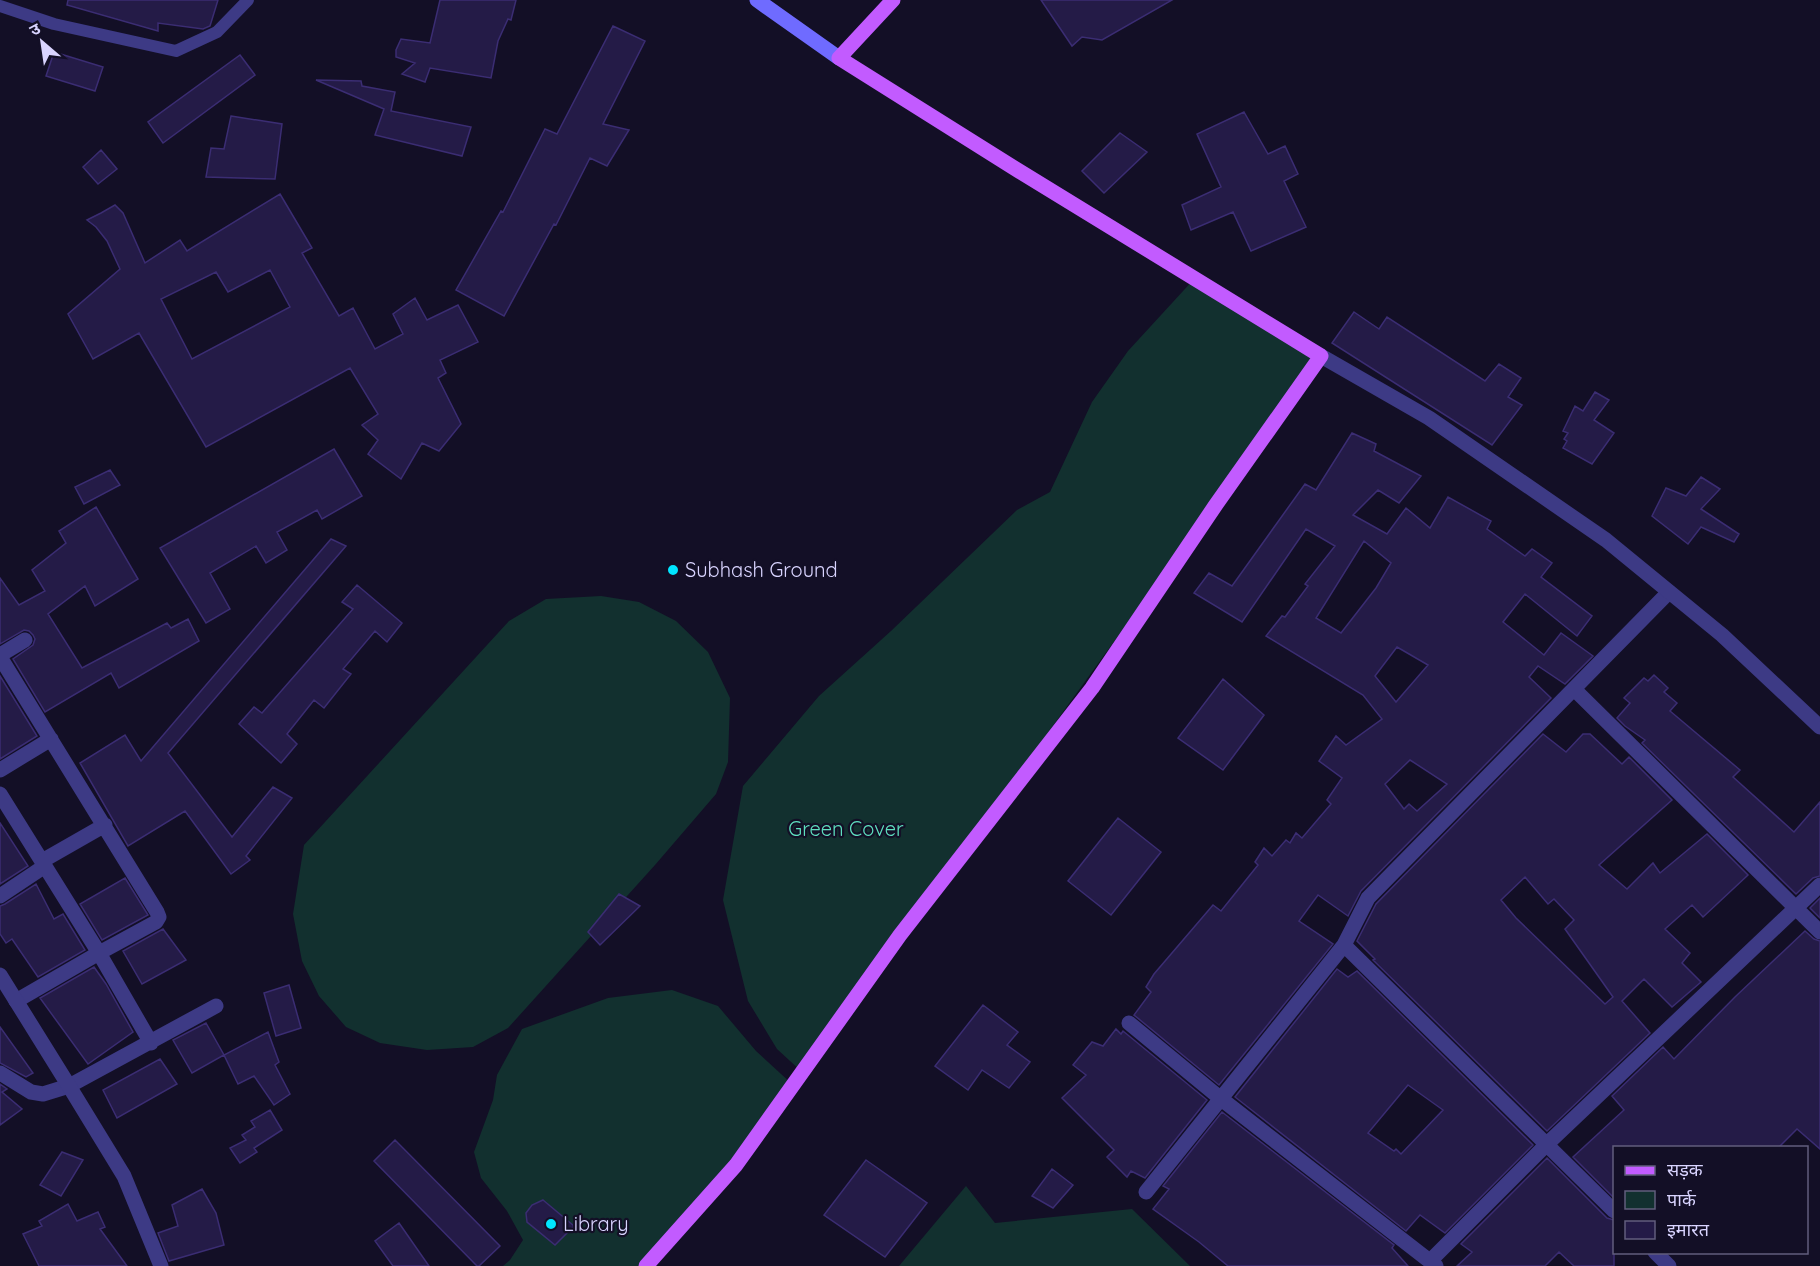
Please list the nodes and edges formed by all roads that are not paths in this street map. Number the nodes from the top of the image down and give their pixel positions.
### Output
1 (248, 0) edge
2 (757, 0) edge
3 (893, 0) edge
4 (0, 6) edge
5 (838, 58) junction
6 (1321, 356) junction
7 (1669, 592) junction
8 (25, 640) dead end
9 (0, 656) edge
10 (1574, 689) junction
11 (1820, 727) edge
12 (51, 739) junction
13 (0, 770) edge
14 (0, 794) edge
15 (105, 825) junction
16 (44, 864) junction
17 (1820, 885) edge
18 (0, 896) edge
19 (1796, 908) junction
20 (1820, 932) edge
21 (1344, 945) junction
22 (99, 953) junction
23 (0, 975) edge
24 (16, 1001) junction
25 (216, 1006) dead end
26 (1129, 1023) dead end
27 (151, 1043) junction
28 (0, 1073) edge
29 (69, 1086) junction
30 (1220, 1098) junction
31 (1547, 1144) junction
32 (1146, 1192) dead end
33 (1613, 1210) edge
34 (1657, 1254) edge
35 (1433, 1263) edge
36 (156, 1264) edge
37 (646, 1266) edge
38 (1669, 1266) edge

1 - 4 lane
2 - 5 main road
3 - 5 main road
5 - 6 main road
6 - 7 street
6 - 37 main road
7 - 10 street
7 - 11 street
8 - 9 street
9 - 12 street
10 - 19 street
10 - 21 street
12 - 13 street
12 - 15 street
14 - 16 street
15 - 16 street
15 - 22 street
16 - 18 street
16 - 22 street
17 - 19 street
19 - 20 street
19 - 31 street
21 - 30 street
21 - 31 street
22 - 24 street
22 - 27 street
23 - 24 street
24 - 29 street
25 - 27 street
26 - 30 street
27 - 29 street
28 - 29 street
29 - 36 street
30 - 32 street
30 - 35 street
31 - 33 street
31 - 35 street
34 - 38 street

